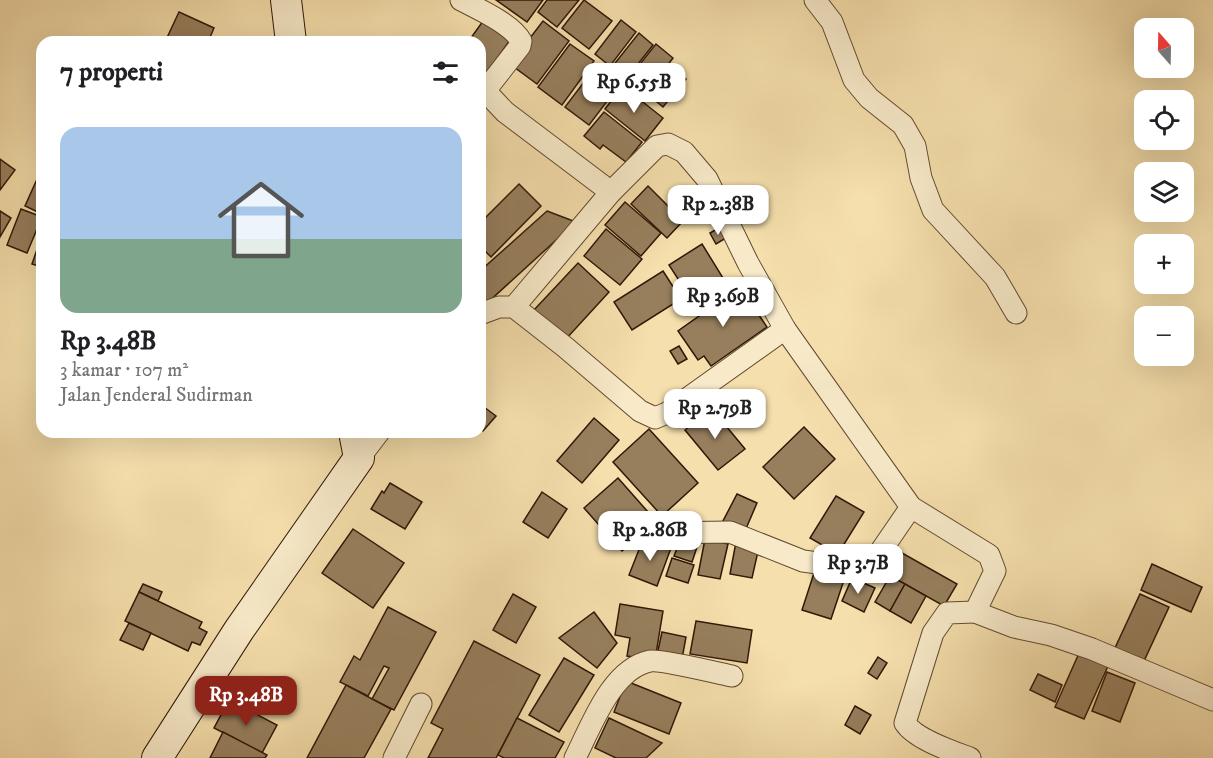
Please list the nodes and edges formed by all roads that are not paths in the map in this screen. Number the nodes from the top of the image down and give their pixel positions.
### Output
1 (286, 0) edge
2 (461, 0) edge
3 (815, 0) edge
4 (290, 36) edge
5 (611, 192) junction
6 (514, 307) junction
7 (486, 312) edge
8 (1016, 313) dead end
9 (785, 329) junction
10 (356, 445) edge
11 (910, 507) junction
12 (657, 533) dead end
13 (975, 612) junction
14 (732, 676) dead end
15 (1213, 700) edge
16 (421, 704) dead end
17 (157, 758) edge
18 (394, 758) edge
19 (575, 758) edge
20 (970, 758) edge

1 - 4 main road
2 - 5 street
3 - 8 street
5 - 6 street
5 - 9 street
6 - 7 street
6 - 9 street
9 - 11 street
10 - 17 main road
11 - 12 street
11 - 13 street
13 - 15 street
13 - 20 street
14 - 19 street
16 - 18 street

